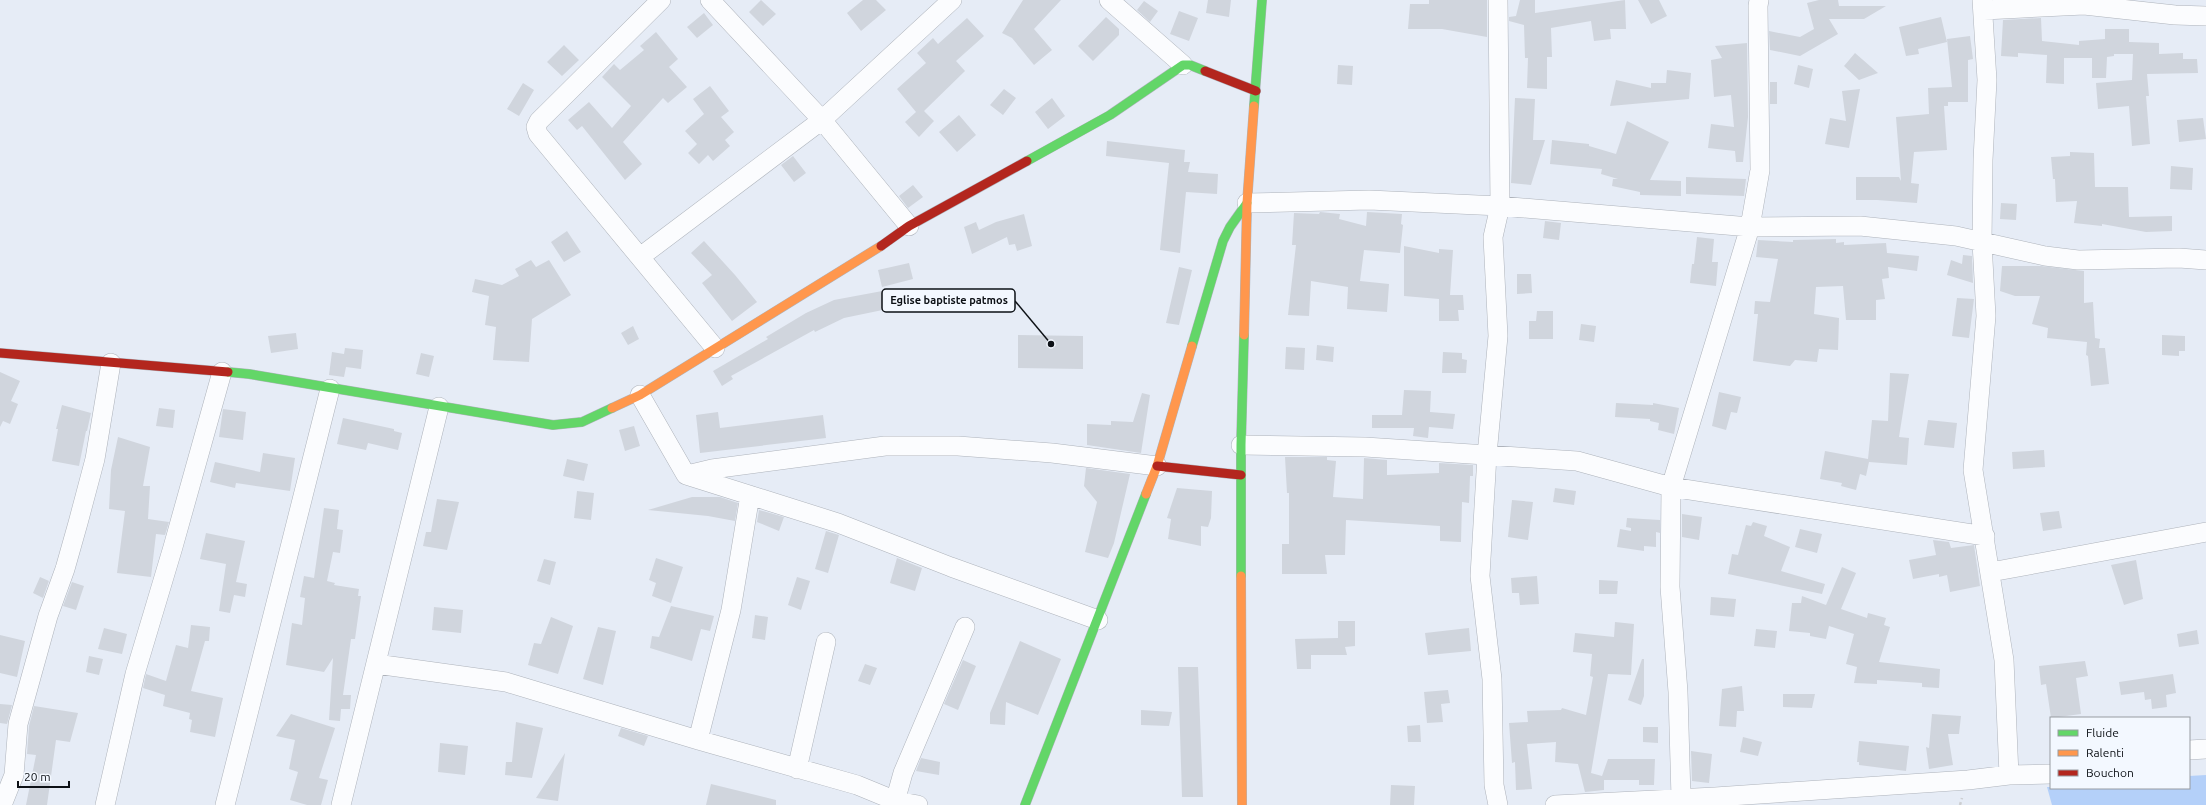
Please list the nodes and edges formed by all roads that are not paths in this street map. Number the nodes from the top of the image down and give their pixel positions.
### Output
1 (661, 0) edge
2 (710, 0) edge
3 (952, 0) edge
4 (1109, 0) edge
5 (1262, 0) edge
6 (1498, 0) edge
7 (1759, 0) edge
8 (1983, 5) edge
9 (2206, 16) edge
10 (1183, 65) junction
11 (1256, 91) junction
12 (822, 120) junction
13 (1247, 203) junction
14 (1500, 206) junction
15 (909, 226) junction
16 (1750, 226) junction
17 (1982, 242) junction
18 (640, 257) junction
19 (2206, 260) edge
20 (715, 348) junction
21 (0, 353) edge
22 (111, 363) junction
23 (222, 372) junction
24 (330, 388) junction
25 (640, 395) junction
26 (439, 407) junction
27 (1242, 444) junction
28 (1487, 455) junction
29 (1157, 466) junction
30 (686, 475) junction
31 (1241, 476) junction
32 (1671, 487) junction
33 (750, 496) junction
34 (2206, 532) edge
35 (1984, 536) junction
36 (1991, 572) junction
37 (1098, 620) junction
38 (965, 627) dead end
39 (826, 642) dead end
40 (376, 664) junction
41 (698, 740) junction
42 (2206, 748) edge
43 (2190, 750) edge
44 (797, 769) junction
45 (2050, 774) edge
46 (2009, 775) junction
47 (1681, 798) junction
48 (895, 803) edge
49 (2, 805) edge
50 (105, 805) edge
51 (225, 805) edge
52 (341, 805) edge
53 (918, 805) edge
54 (1025, 805) edge
55 (1242, 805) edge
56 (1498, 805) edge
57 (1555, 805) edge

1 - 18 street
2 - 12 street
3 - 12 street
4 - 10 street
5 - 11 main road
6 - 14 street
7 - 16 street
8 - 9 street
8 - 17 street
10 - 11 main road
10 - 15 main road
11 - 13 main road
12 - 15 street
12 - 18 street
13 - 14 street
13 - 27 main road
13 - 29 main road
14 - 16 street
14 - 28 street
15 - 20 main road
16 - 17 street
16 - 32 street
17 - 19 street
17 - 35 street
18 - 20 street
20 - 25 main road
21 - 22 main road
22 - 23 main road
22 - 49 street
23 - 24 main road
23 - 50 street
24 - 26 main road
24 - 51 street
25 - 26 main road
25 - 30 street
26 - 40 street
27 - 28 street
27 - 31 main road
28 - 32 street
28 - 56 street
29 - 30 street
29 - 31 main road
29 - 37 main road
30 - 33 street
31 - 55 main road
32 - 35 street
32 - 47 street
33 - 37 street
33 - 41 street
34 - 36 street
35 - 36 street
36 - 46 street
37 - 54 main road
38 - 48 street
39 - 44 street
40 - 41 street
40 - 52 street
41 - 44 street
42 - 43 street
44 - 48 street
45 - 46 street
46 - 47 street
47 - 57 street
48 - 53 street

